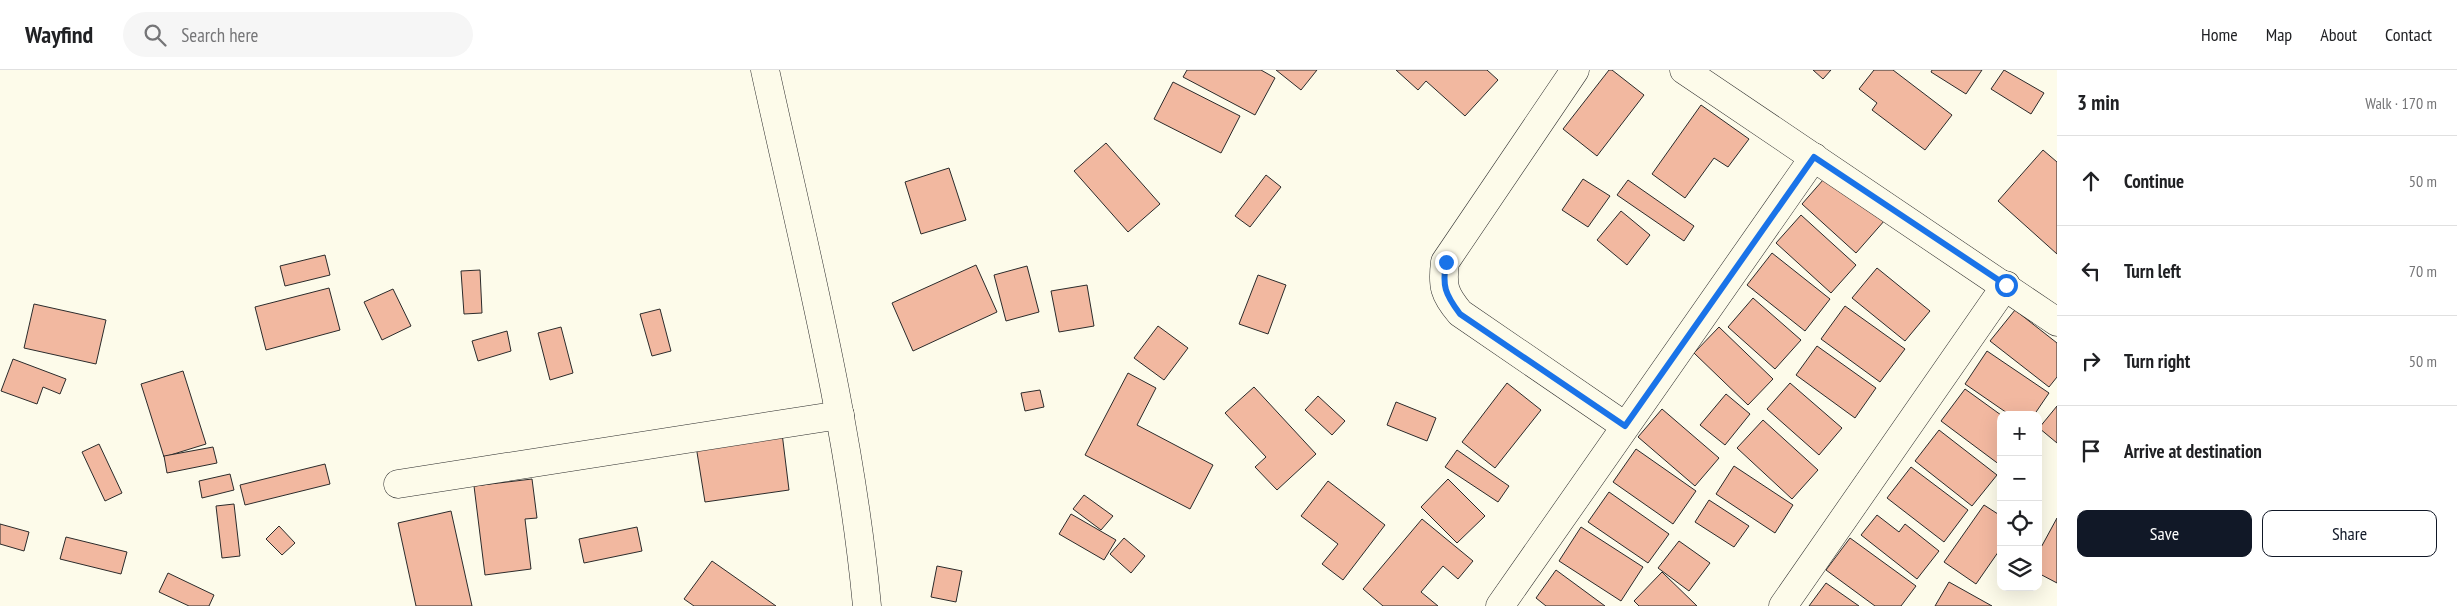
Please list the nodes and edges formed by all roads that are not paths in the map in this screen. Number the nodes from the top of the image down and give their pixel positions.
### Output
1 (765, 70) edge
2 (1575, 70) edge
3 (1684, 70) edge
4 (1814, 157) junction
5 (2006, 285) junction
6 (2057, 322) edge
7 (840, 415) junction
8 (1625, 426) junction
9 (398, 484) dead end
10 (867, 606) edge
11 (1500, 606) edge
12 (1783, 606) edge

1 - 7 street
2 - 8 street
3 - 4 street
4 - 5 street
4 - 8 street
5 - 6 street
5 - 12 street
7 - 9 street
7 - 10 street
8 - 11 street

